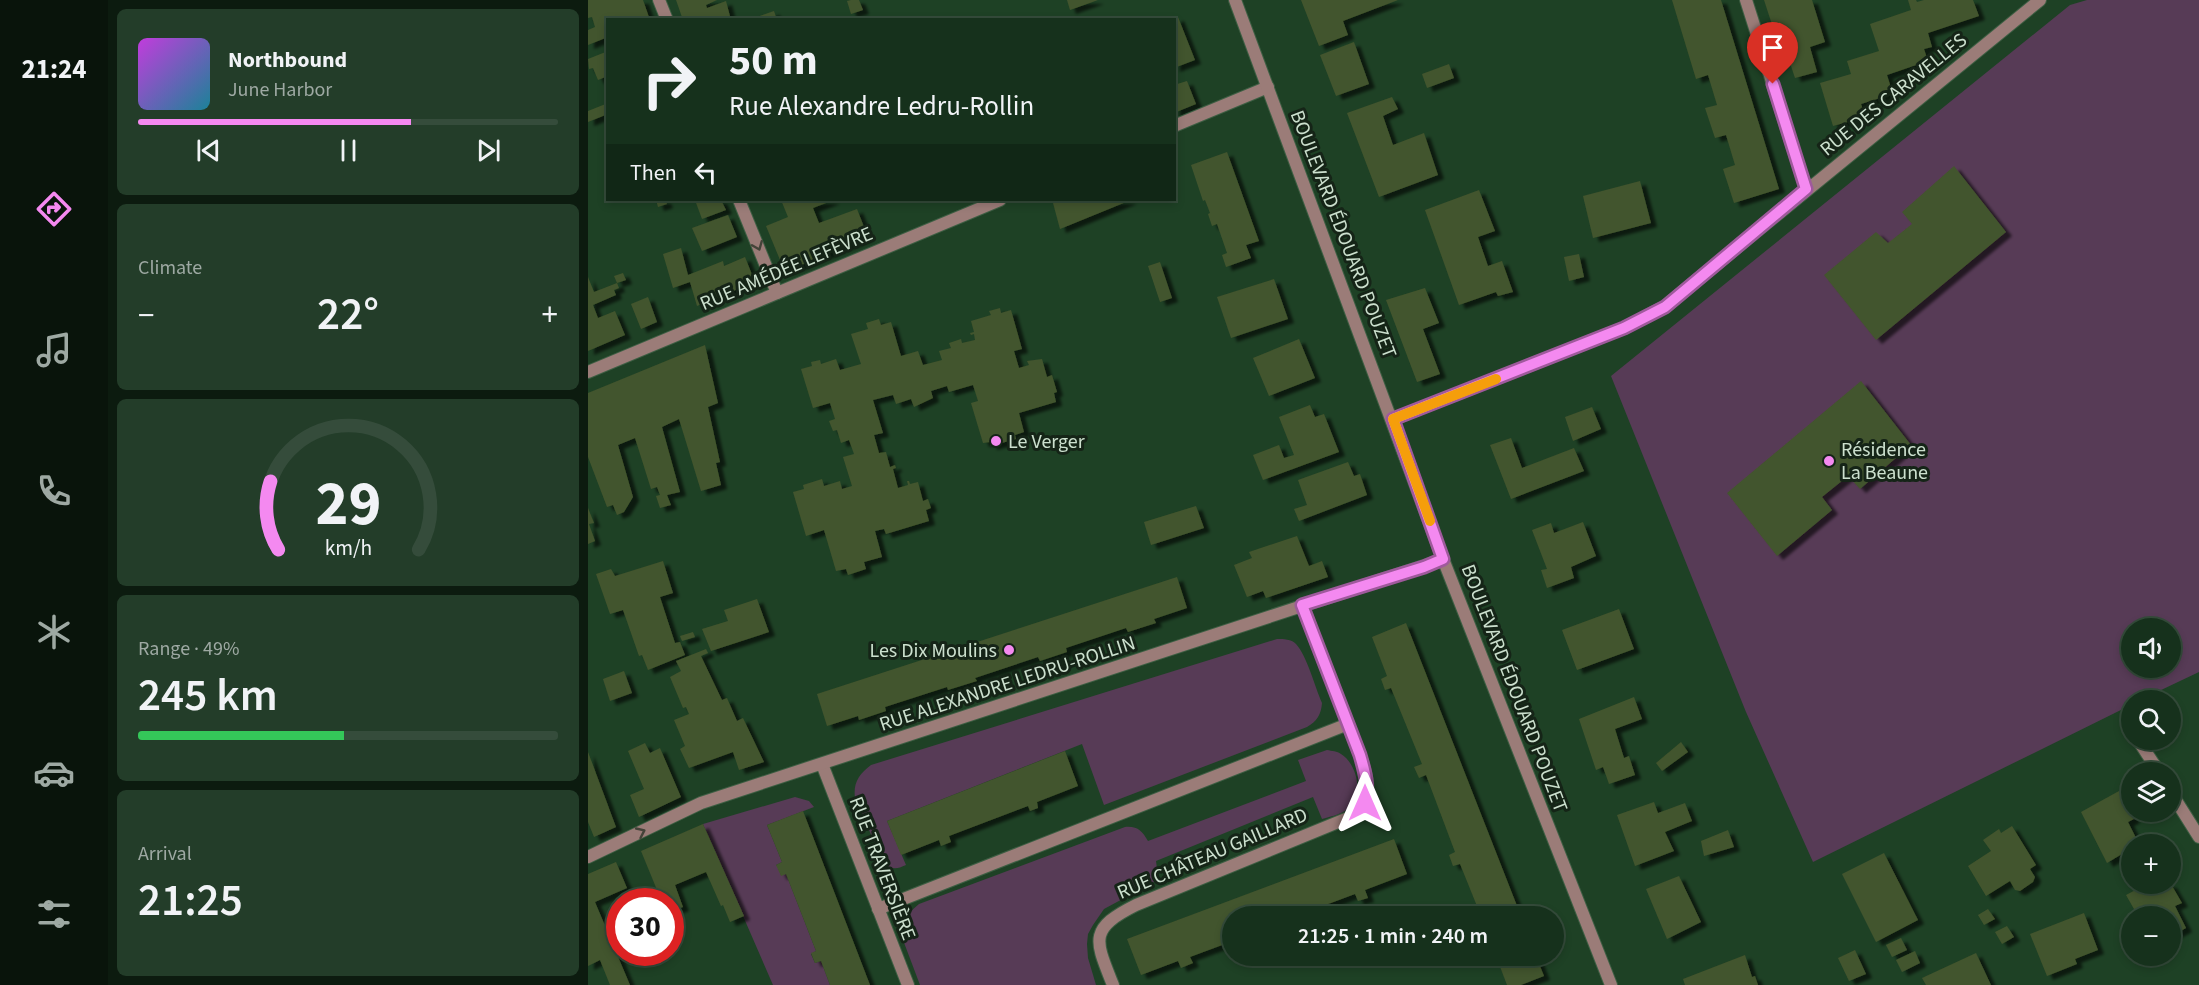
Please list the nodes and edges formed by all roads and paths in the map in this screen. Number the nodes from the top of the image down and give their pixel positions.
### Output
1 (659, 0) edge
2 (1235, 0) edge
3 (1746, 0) edge
4 (2040, 0) edge
5 (666, 18) edge
6 (1268, 87) junction
7 (1176, 125) edge
8 (1806, 189) junction
9 (739, 201) edge
10 (998, 201) edge
11 (777, 293) junction
12 (588, 372) edge
13 (1393, 419) junction
14 (1443, 559) junction
15 (1302, 605) junction
16 (1348, 724) junction
17 (822, 764) junction
18 (2181, 808) edge
19 (2199, 837) edge
20 (588, 857) edge
21 (878, 909) junction
22 (908, 985) edge
23 (1113, 985) edge
24 (1611, 985) edge

1 - 5 street
2 - 6 street, BOULEVARD ÉDOUARD POUZET
3 - 8 street
4 - 8 street, RUE DES CARAVELLES
6 - 7 street
6 - 13 street, BOULEVARD ÉDOUARD POUZET
8 - 13 street, RUE DES CARAVELLES
9 -> 11 street
10 - 11 street, RUE AMÉDÉE LEFÈVRE
11 - 12 street, RUE AMÉDÉE LEFÈVRE
13 - 14 street, BOULEVARD ÉDOUARD POUZET
14 - 15 street, RUE ALEXANDRE LEDRU-ROLLIN
14 - 24 street, BOULEVARD ÉDOUARD POUZET
15 - 16 street, RUE CHÂTEAU GAILLARD
15 - 17 street, RUE ALEXANDRE LEDRU-ROLLIN
16 - 21 street
16 - 23 street, RUE CHÂTEAU GAILLARD
20 -> 17 street, RUE ALEXANDRE LEDRU-ROLLIN
17 - 21 street, RUE TRAVERSIÈRE
18 - 19 street
21 - 22 street, RUE TRAVERSIÈRE

